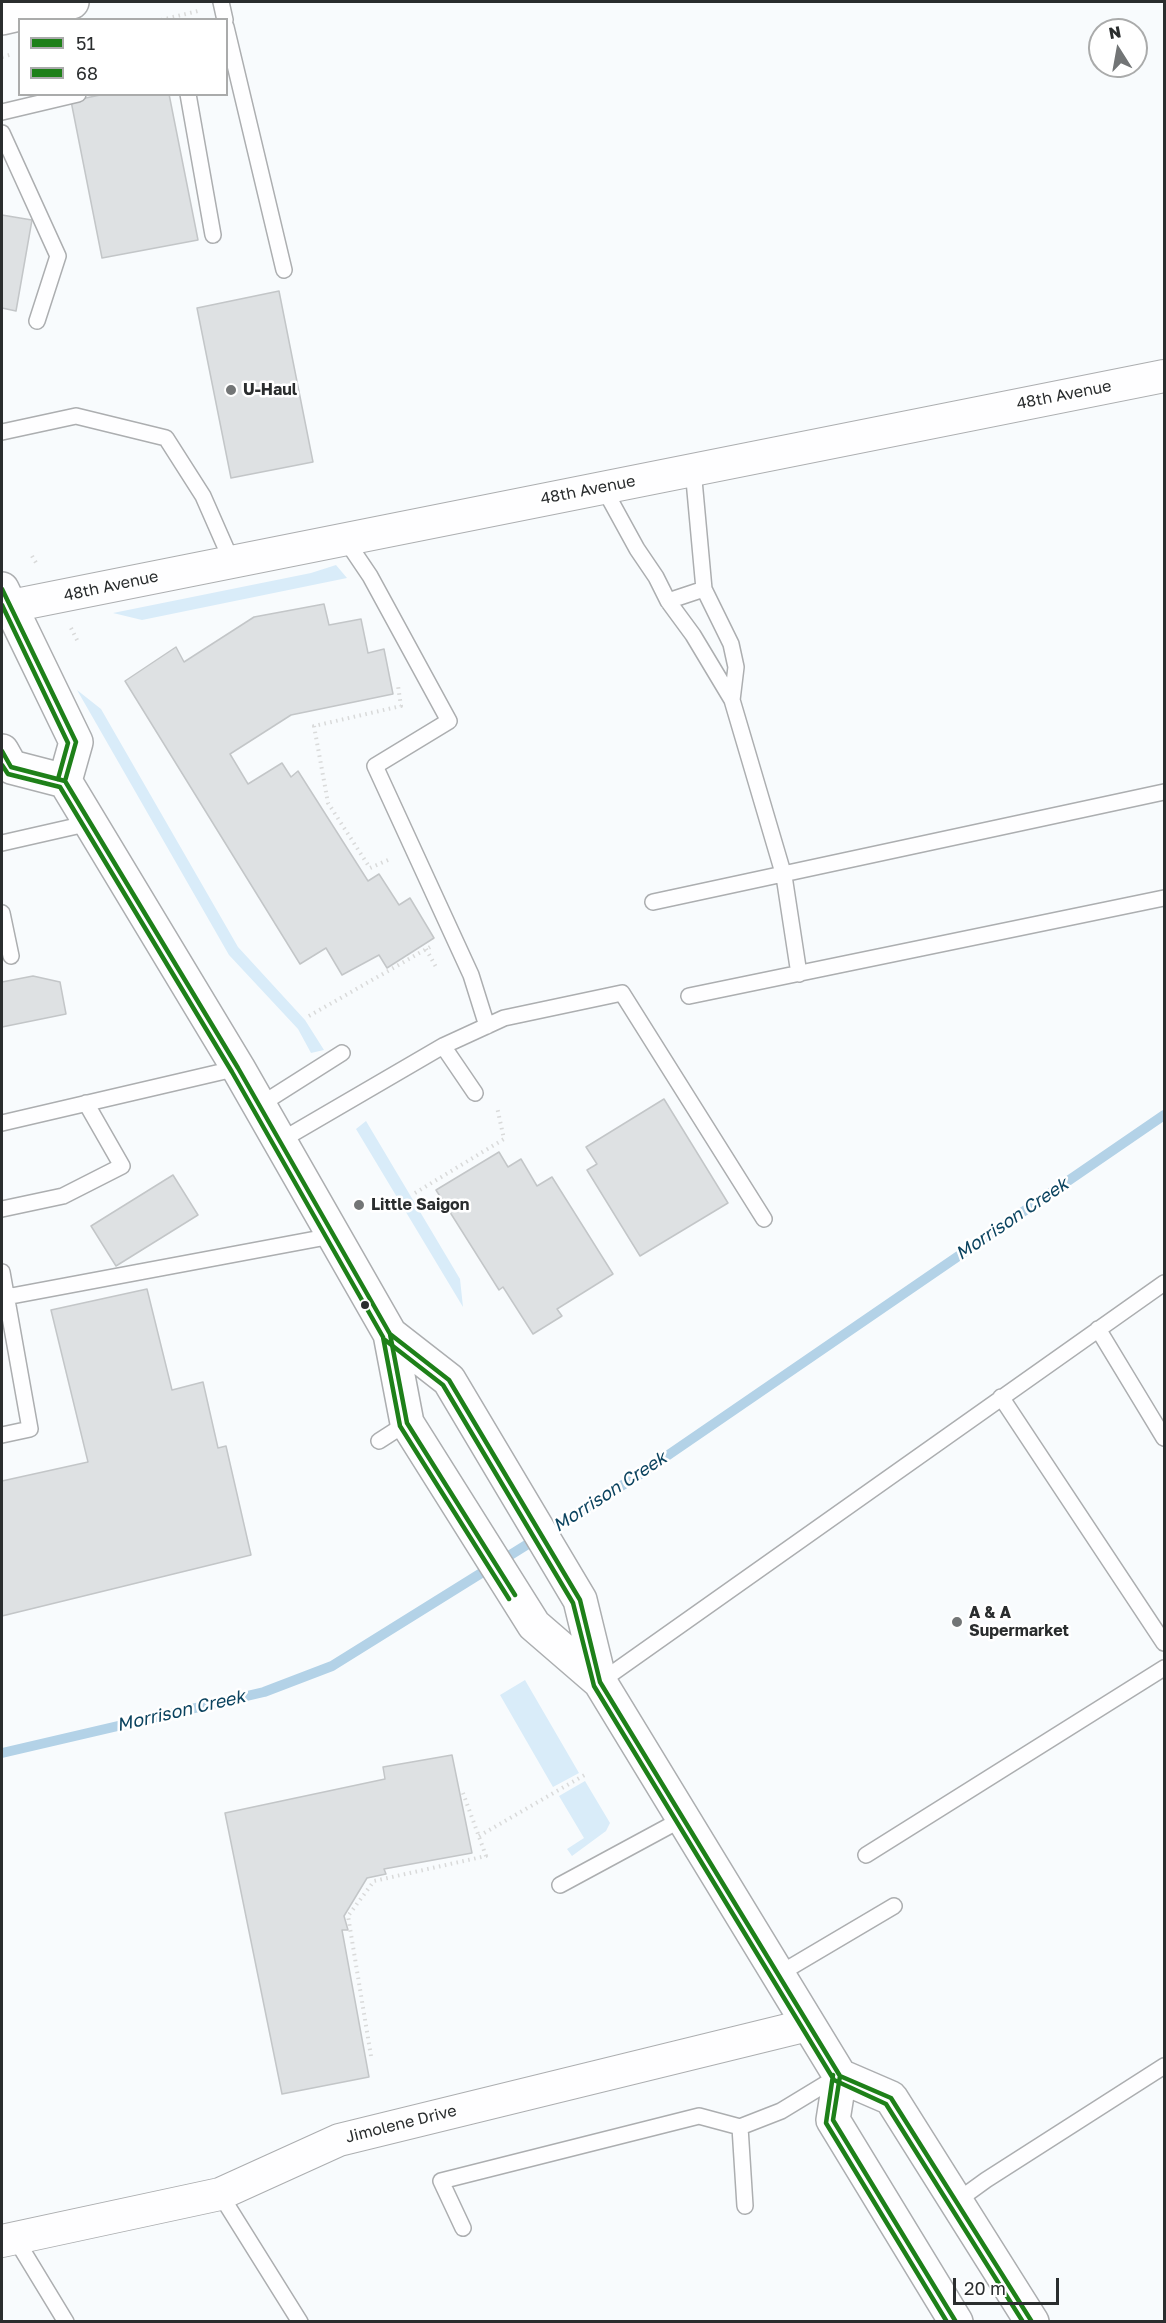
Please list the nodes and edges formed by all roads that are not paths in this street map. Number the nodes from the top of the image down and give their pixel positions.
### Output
1 (72, 2) edge
2 (220, 2) edge
3 (2, 18) edge
4 (224, 18) edge
5 (228, 43) edge
6 (230, 59) edge
7 (70, 96) edge
8 (188, 96) edge
9 (2, 112) edge
10 (2, 133) edge
11 (213, 235) dead end
12 (284, 270) dead end
13 (37, 321) dead end
14 (1164, 376) edge
15 (2, 432) edge
16 (693, 469) junction
17 (603, 487) junction
18 (345, 539) junction
19 (232, 562) junction
20 (704, 589) junction
21 (6, 598) edge
22 (668, 601) junction
23 (732, 700) junction
24 (5, 762) edge
25 (65, 781) junction
26 (1164, 792) edge
27 (90, 823) junction
28 (2, 843) edge
29 (784, 876) junction
30 (1164, 898) edge
31 (653, 902) dead end
32 (2, 913) edge
33 (11, 956) dead end
34 (799, 974) junction
35 (689, 996) dead end
36 (487, 1026) junction
37 (443, 1046) junction
38 (342, 1053) dead end
39 (238, 1068) junction
40 (475, 1093) dead end
41 (86, 1103) junction
42 (260, 1105) junction
43 (2, 1123) edge
44 (280, 1141) junction
45 (2, 1209) edge
46 (764, 1219) dead end
47 (332, 1236) junction
48 (2, 1272) edge
49 (1164, 1282) edge
50 (6, 1297) junction
51 (1098, 1329) junction
52 (390, 1334) junction
53 (1001, 1397) junction
54 (408, 1423) junction
55 (2, 1435) edge
56 (1164, 1438) edge
57 (379, 1441) dead end
58 (1164, 1643) edge
59 (1164, 1668) edge
60 (600, 1682) junction
61 (684, 1818) junction
62 (866, 1855) dead end
63 (560, 1886) dead end
64 (894, 1906) dead end
65 (779, 1974) junction
66 (808, 2025) junction
67 (1164, 2066) edge
68 (840, 2076) junction
69 (740, 2127) junction
70 (220, 2194) junction
71 (957, 2201) junction
72 (745, 2206) dead end
73 (462, 2228) dead end
74 (8, 2240) edge
75 (66, 2322) edge
76 (300, 2322) edge
77 (956, 2322) edge
78 (1032, 2322) edge

1 - 3 main road
2 - 4 lane
5 - 6 lane
6 - 12 lane
7 - 9 lane
8 - 11 lane
10 - 13 lane
14 - 16 street, 48th Avenue
15 - 19 lane
16 - 17 street, 48th Avenue
16 - 20 lane
17 - 18 street, 48th Avenue
17 - 22 lane
18 - 19 street, 48th Avenue
18 - 36 lane
19 - 21 street, 48th Avenue
20 - 22 lane
20 - 23 lane
21 - 25 main road
22 - 23 lane
23 - 29 lane
24 - 25 main road
25 - 27 main road
26 - 29 lane
27 - 28 lane
27 - 39 main road
29 - 31 lane
29 - 34 lane
30 - 34 lane
32 - 33 lane
34 - 35 lane
36 - 37 lane
36 - 46 lane
37 - 40 lane
37 - 44 lane
38 - 42 lane
39 - 41 lane
39 - 42 main road
41 - 43 lane
41 - 45 lane
42 - 44 main road
44 - 47 main road
47 - 50 lane
47 - 52 main road
48 - 50 lane
49 - 51 lane
50 - 55 lane
51 - 53 lane
51 - 56 lane
52 - 54 main road
52 - 60 main road
53 - 58 lane
53 - 60 lane
54 - 57 lane
54 - 60 main road
59 - 62 lane
60 - 61 main road
61 - 63 lane
61 - 65 main road
64 - 65 lane
65 - 66 main road
66 - 68 main road
66 - 70 street, Jimolene Drive
67 - 71 lane
68 - 69 lane
68 - 71 main road
68 - 77 main road
69 - 72 lane
69 - 73 lane
70 - 74 street, Jimolene Drive
70 - 76 lane
71 - 78 main road
74 - 75 lane

